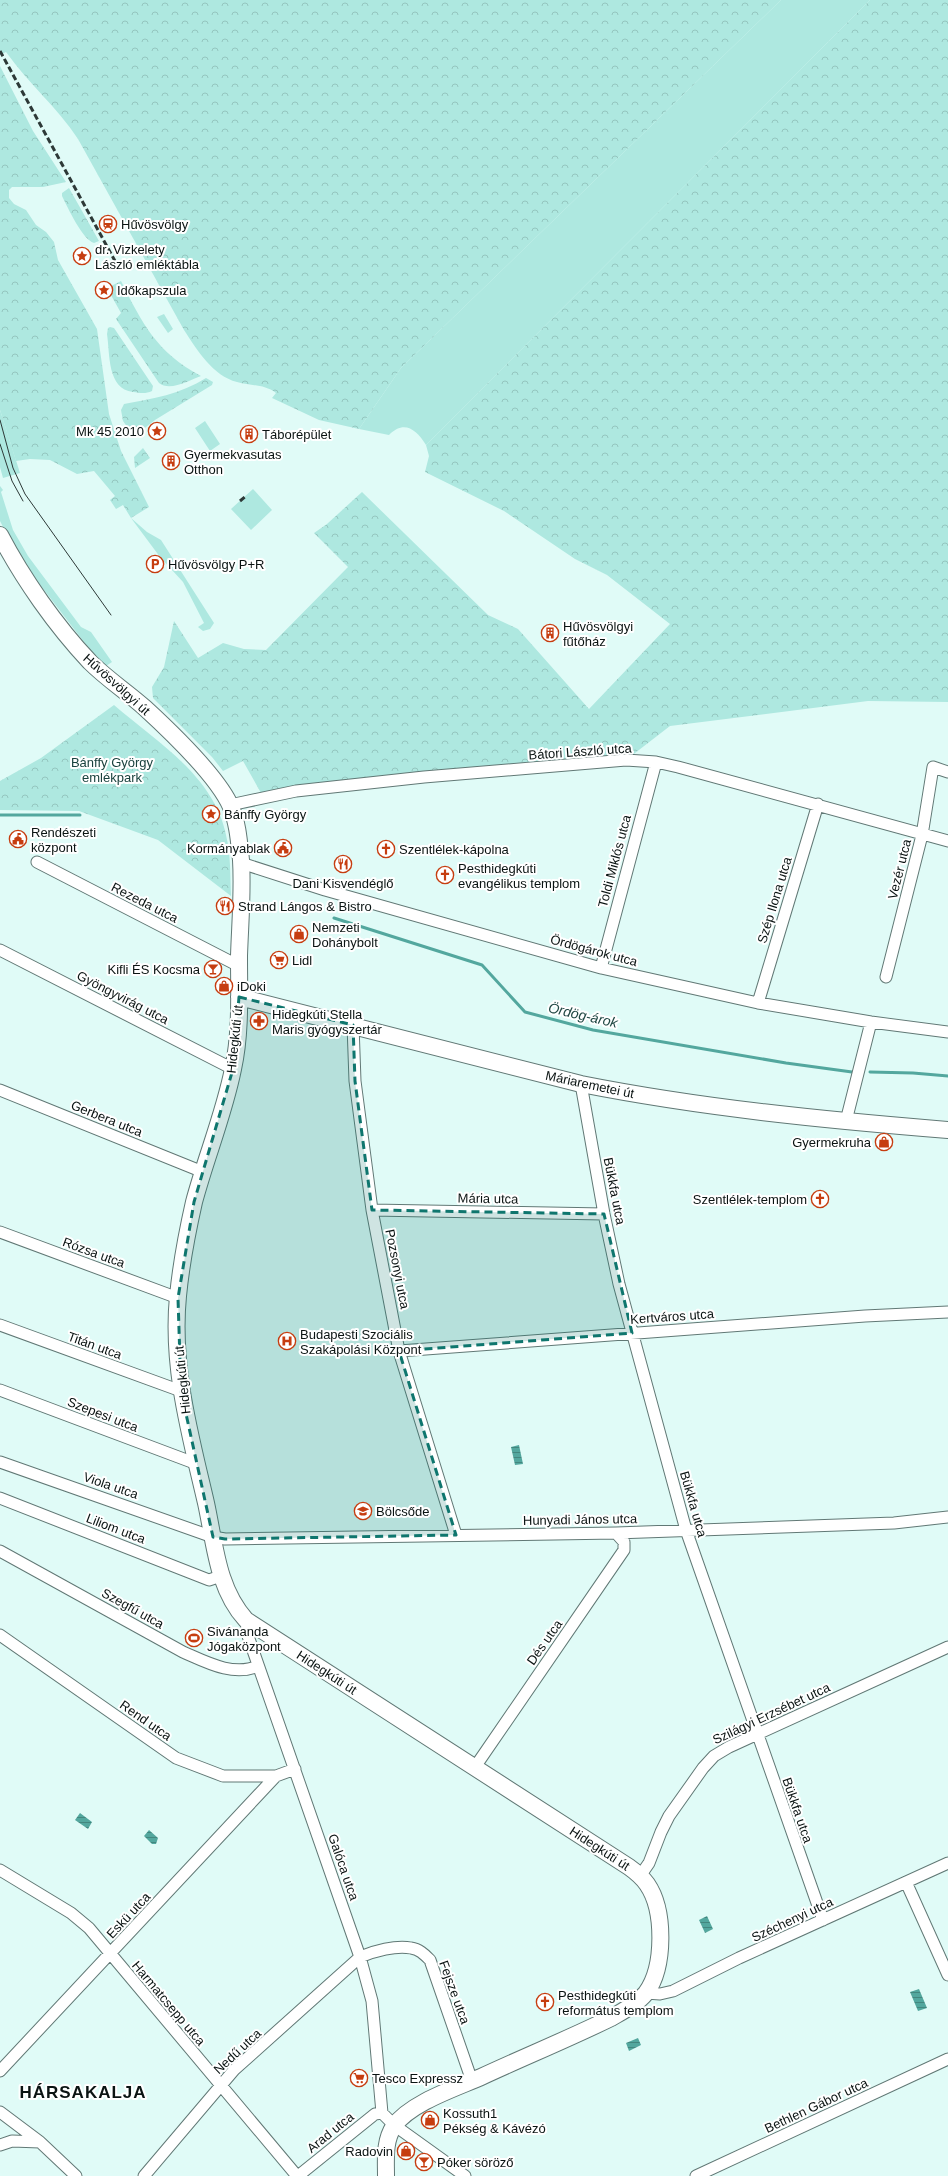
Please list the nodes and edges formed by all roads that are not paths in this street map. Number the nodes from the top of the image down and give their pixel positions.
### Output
1 (0, 535) edge
2 (656, 762) junction
3 (948, 772) edge
4 (818, 804) junction
5 (230, 805) junction
6 (922, 835) junction
7 (948, 842) edge
8 (38, 862) dead end
9 (241, 863) junction
10 (0, 950) edge
11 (239, 966) junction
12 (601, 968) junction
13 (886, 977) dead end
14 (238, 996) junction
15 (758, 1003) junction
16 (871, 1022) junction
17 (353, 1026) junction
18 (948, 1032) edge
19 (233, 1069) junction
20 (581, 1084) junction
21 (0, 1090) edge
22 (846, 1121) junction
23 (948, 1130) edge
24 (203, 1172) junction
25 (372, 1210) junction
26 (604, 1214) junction
27 (0, 1232) edge
28 (178, 1298) junction
29 (948, 1312) edge
30 (0, 1325) edge
31 (632, 1333) junction
32 (399, 1351) junction
33 (0, 1390) edge
34 (181, 1391) junction
35 (0, 1462) edge
36 (197, 1464) junction
37 (0, 1498) edge
38 (948, 1516) edge
39 (686, 1530) junction
40 (616, 1533) junction
41 (456, 1535) junction
42 (213, 1537) junction
43 (0, 1551) edge
44 (221, 1576) junction
45 (246, 1620) junction
46 (0, 1635) edge
47 (948, 1647) edge
48 (258, 1666) junction
49 (757, 1735) junction
50 (478, 1762) junction
51 (295, 1769) junction
52 (276, 1776) junction
53 (948, 1863) edge
54 (0, 1870) edge
55 (640, 1876) junction
56 (906, 1882) junction
57 (823, 1920) junction
58 (111, 1954) junction
59 (360, 1957) junction
60 (948, 1976) edge
61 (646, 1993) junction
62 (948, 2059) edge
63 (0, 2071) edge
64 (472, 2081) junction
65 (220, 2086) junction
66 (0, 2112) edge
67 (382, 2113) junction
68 (394, 2125) junction
69 (40, 2142) junction
70 (0, 2145) edge
71 (76, 2176) edge
72 (144, 2176) edge
73 (297, 2176) edge
74 (386, 2176) edge
75 (465, 2176) edge
76 (696, 2176) edge

1 - 5 main road, Hűvösvölgyi út
2 - 4 street, Bátori László utca
2 - 5 street, Bátori László utca
2 - 12 street, Toldi Miklós utca
3 - 6 street, Vezér utca
4 - 6 street, Bátori László utca
4 - 15 street, Szép Ilona utca
5 - 9 main road, Hidegkúti út
6 - 7 street, Bátori László utca
6 - 13 street, Vezér utca
8 - 11 street, Rezeda utca
9 - 11 main road, Hidegkúti út
9 - 12 street, Ördögárok utca
10 - 19 street, Gyöngyvirág utca
11 - 14 main road, Hidegkúti út
12 - 15 street, Ördögárok utca
14 - 17 main road, Máriaremetei út
14 - 19 main road, Hidegkúti út
15 - 16 street, Ördögárok utca
16 - 18 street, Ördögárok utca
16 - 22 street
17 - 20 main road, Máriaremetei út
17 - 25 street, Pozsonyi utca
19 - 24 main road, Hidegkúti út
20 - 22 main road, Máriaremetei út
20 - 26 street, Bükkfa utca
21 - 24 street, Gerbera utca
22 - 23 main road, Máriaremetei út
24 - 28 main road, Hidegkúti út
25 - 26 street, Mária utca
25 - 32 street, Pozsonyi utca
26 - 31 street, Bükkfa utca
27 - 28 street, Rózsa utca
28 - 34 main road, Hidegkúti út
29 - 31 street, Kertváros utca
30 - 34 street, Titán utca
31 - 32 street, Kertváros utca
31 - 39 street, Bükkfa utca
32 - 41 street, Pozsonyi utca
33 - 36 street, Szepesi utca
34 - 36 main road, Hidegkúti út
35 - 42 street, Viola utca
36 - 42 main road, Hidegkúti út
37 - 44 street, Liliom utca
38 - 39 street, Hunyadi János utca
39 - 40 street, Hunyadi János utca
39 - 49 street, Bükkfa utca
40 - 41 street, Hunyadi János utca
40 - 50 street, Dés utca
41 - 42 street, Hunyadi János utca
42 - 44 main road, Hidegkúti út
43 - 48 street, Szegfű utca
44 - 45 main road, Hidegkúti út
45 - 48 street, Galóca utca
45 - 50 main road, Hidegkúti út
46 - 52 street, Rend utca
47 - 49 street, Szilágyi Erzsébet utca
48 - 51 street, Galóca utca
49 - 55 street, Szilágyi Erzsébet utca
49 - 57 street, Bükkfa utca
50 - 55 main road, Hidegkúti út
51 - 52 street, Rend utca
51 - 59 street, Galóca utca
52 - 58 street, Eskü utca
53 - 56 street, Széchenyi utca
54 - 58 street, Harmatcsepp utca
55 - 61 main road, Hidegkúti út
56 - 57 street, Széchenyi utca
56 - 60 street
57 - 61 street, Széchenyi utca
58 - 63 street, Eskü utca
58 - 65 street, Harmatcsepp utca
59 - 64 street, Fejsze utca
59 - 65 street, Nedű utca
59 - 67 street, Galóca utca
61 - 64 main road, Hidegkúti út
62 - 76 street, Bethlen Gábor utca
64 - 68 main road, Hidegkúti út
65 - 72 street, Nedű utca
65 - 73 street, Harmatcsepp utca
66 - 69 street
67 - 68 street
67 - 73 street, Arad utca
68 - 74 main road, Hidegkúti út
68 - 75 street
69 - 70 street
69 - 71 street

